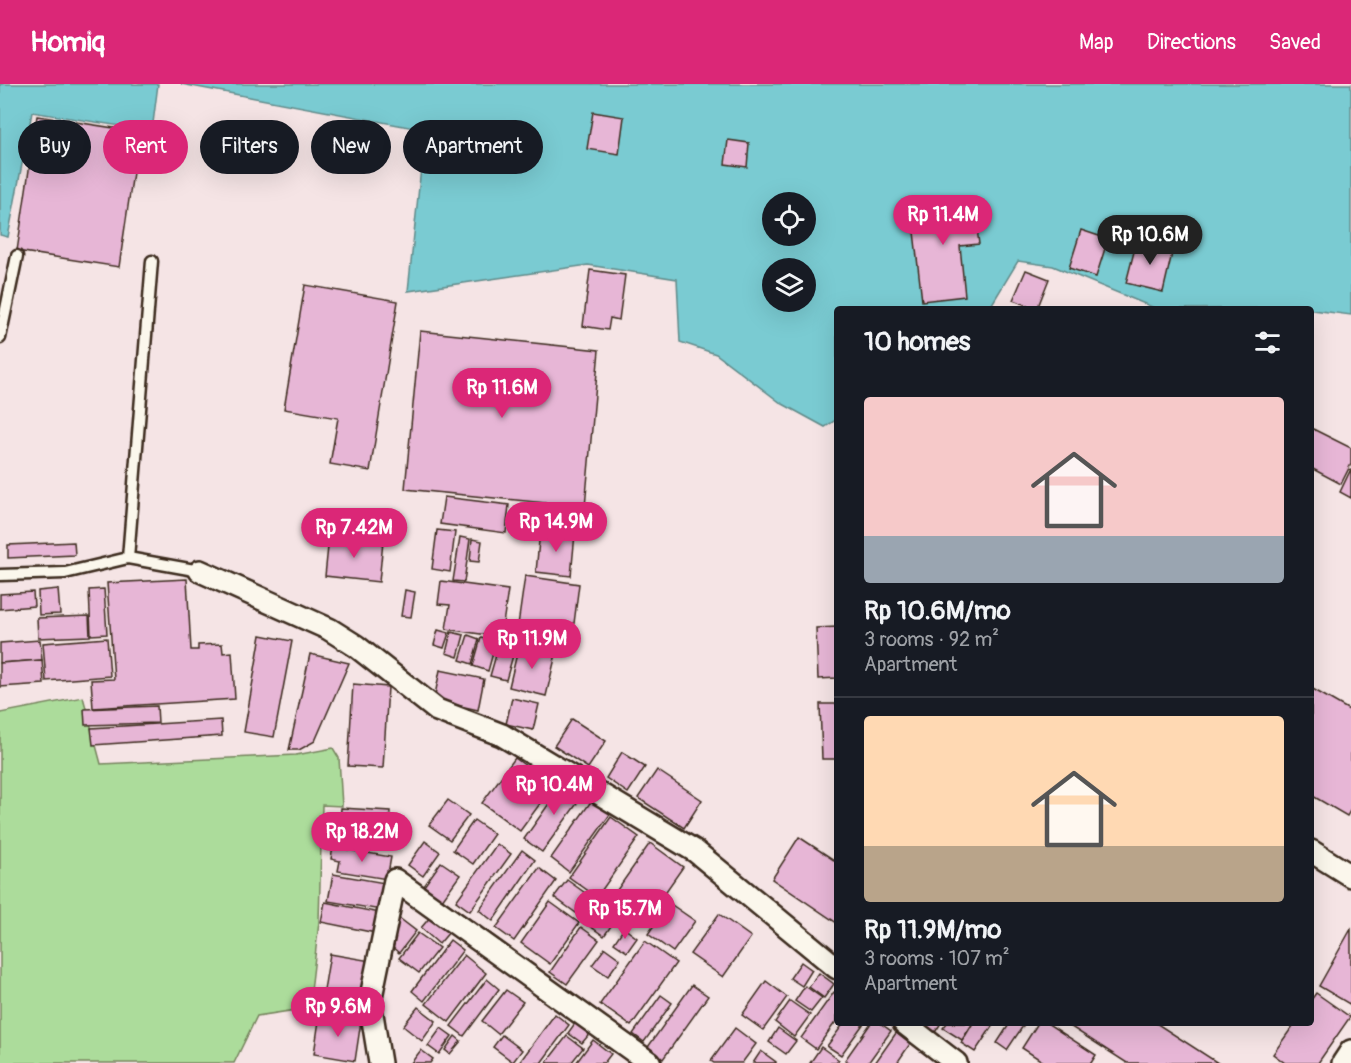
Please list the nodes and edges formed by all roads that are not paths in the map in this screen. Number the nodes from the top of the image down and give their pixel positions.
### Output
1 (17, 256) dead end
2 (152, 261) dead end
3 (0, 338) edge
4 (128, 558) junction
5 (200, 571) joint
6 (0, 575) edge
7 (1314, 853) edge
8 (1351, 876) edge
9 (834, 966) edge
10 (908, 1026) edge
11 (1351, 1051) edge
12 (380, 1063) edge
13 (650, 1063) edge
14 (956, 1063) edge
15 (1343, 1063) edge

1 - 3 lane
2 - 4 lane
4 - 5 lane
4 - 6 lane
5 - 9 street
7 - 8 street
10 - 14 street
11 - 15 street
12 - 13 street

